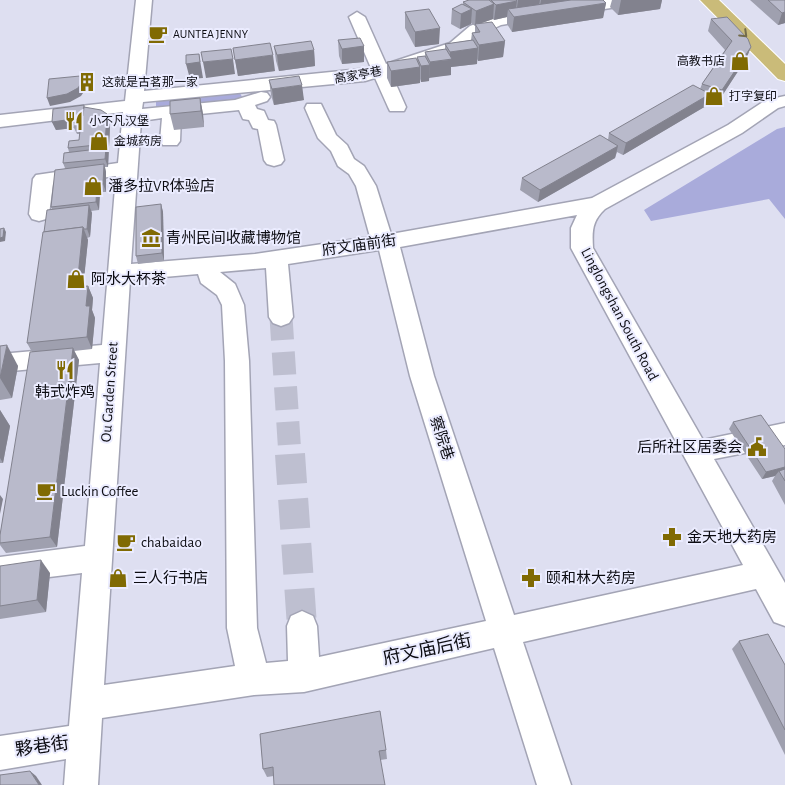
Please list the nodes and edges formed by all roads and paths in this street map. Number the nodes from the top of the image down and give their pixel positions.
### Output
1 (144, 0) edge
2 (630, 0) edge
3 (709, 0) edge
4 (728, 0) edge
5 (357, 17) dead end
6 (785, 55) edge
7 (380, 72) junction
8 (785, 74) edge
9 (301, 83) junction
10 (785, 101) edge
11 (245, 102) junction
12 (132, 106) junction
13 (397, 106) dead end
14 (207, 108) junction
15 (314, 108) dead end
16 (172, 112) junction
17 (0, 121) edge
18 (211, 127) dead end
19 (170, 141) dead end
20 (274, 160) dead end
21 (127, 168) junction
22 (598, 204) junction
23 (39, 214) dead end
24 (385, 242) junction
25 (276, 258) junction
26 (210, 264) junction
27 (119, 273) junction
28 (281, 317) tunnel mouth
29 (112, 353) junction
30 (0, 363) edge
31 (785, 434) edge
32 (695, 452) junction
33 (97, 558) junction
34 (0, 570) edge
35 (763, 574) junction
36 (785, 612) edge
37 (302, 626) tunnel mouth
38 (504, 632) junction
39 (304, 676) junction
40 (254, 679) junction
41 (88, 704) junction
42 (85, 740) junction
43 (0, 753) edge
44 (80, 785) edge
45 (554, 785) edge

1 - 12 street, Ou Garden Street
2 - 7 street, 高家亭巷
3 -> 8 main road
4 - 6 main road
5 - 7 street
7 - 9 street, 高家亭巷
7 - 13 street
9 - 11 street
9 - 12 street, 高家亭巷
10 - 22 street, Linglongshan South Road
11 - 14 street
11 - 20 street
12 - 16 street
12 - 17 street
12 - 21 street, Ou Garden Street
14 - 16 street
14 - 18 street
15 - 24 street, 察院巷
16 - 19 street
21 - 23 street
21 - 27 street, Ou Garden Street
22 - 24 street, 府文庙前街
22 - 32 street, Linglongshan South Road
24 - 25 street, 府文庙前街
24 - 38 street, 察院巷
25 - 26 street, 府文庙前街
25 - 28 street
26 - 27 street, 府文庙前街
26 - 40 street
27 - 29 street, Ou Garden Street
29 - 30 street
29 - 33 street, Ou Garden Street
31 - 32 street
32 - 35 street, Linglongshan South Road
33 - 34 street
33 - 41 street, Ou Garden Street
35 - 36 street, Linglongshan South Road
35 - 38 street, 府文庙后街
37 - 39 street
38 - 39 street, 府文庙后街
38 - 45 street, 察院巷
39 - 40 street, 府文庙后街
40 - 41 street, 府文庙后街
41 - 42 street, Ou Garden Street
42 - 43 street, 夥巷街
42 - 44 street, Ou Garden Street

